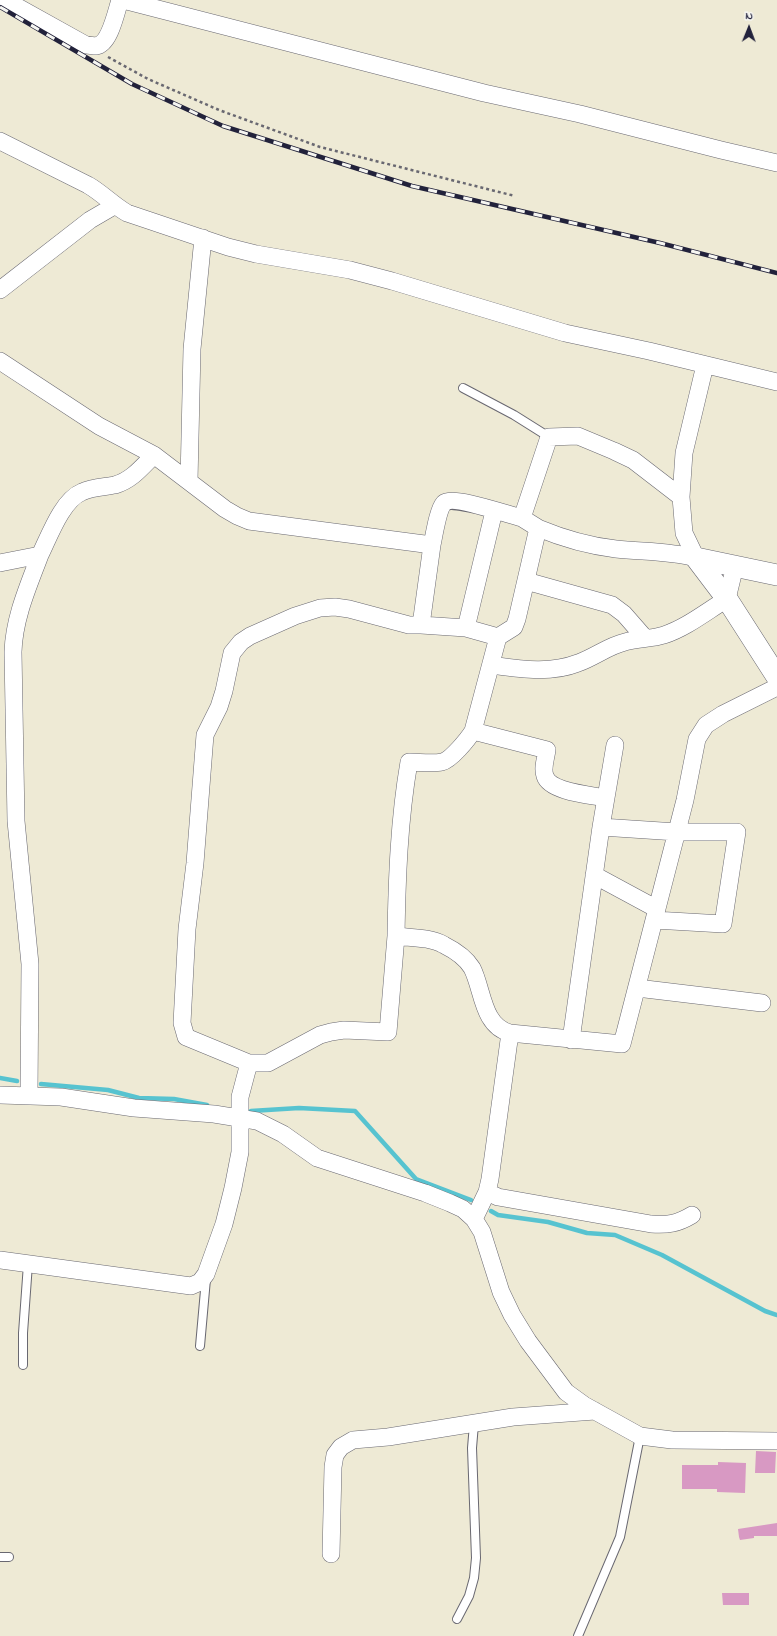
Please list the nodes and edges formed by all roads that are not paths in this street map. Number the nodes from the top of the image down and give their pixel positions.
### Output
1 (5, 0) edge
2 (121, 0) edge
3 (0, 141) edge
4 (777, 162) edge
5 (114, 206) junction
6 (203, 238) junction
7 (0, 290) edge
8 (705, 365) junction
9 (2, 366) edge
10 (777, 382) edge
11 (463, 388) dead end
12 (550, 437) junction
13 (154, 455) junction
14 (190, 480) junction
15 (681, 496) junction
16 (494, 510) junction
17 (522, 518) junction
18 (538, 528) junction
19 (432, 545) junction
20 (40, 555) junction
21 (696, 558) junction
22 (0, 563) edge
23 (735, 566) junction
24 (777, 575) edge
25 (526, 581) junction
26 (727, 599) junction
27 (421, 625) junction
28 (466, 628) junction
29 (498, 637) junction
30 (645, 638) junction
31 (491, 665) junction
32 (777, 677) edge
33 (777, 687) edge
34 (473, 731) junction
35 (615, 745) dead end
36 (606, 798) junction
37 (601, 826) junction
38 (677, 832) junction
39 (594, 875) junction
40 (656, 914) junction
41 (396, 936) junction
42 (637, 988) junction
43 (762, 1003) dead end
44 (510, 1034) junction
45 (571, 1040) junction
46 (249, 1062) junction
47 (0, 1095) edge
48 (29, 1095) junction
49 (240, 1118) junction
50 (487, 1192) junction
51 (692, 1215) dead end
52 (474, 1219) junction
53 (0, 1260) edge
54 (28, 1264) junction
55 (206, 1274) junction
56 (200, 1346) dead end
57 (23, 1365) dead end
58 (595, 1411) junction
59 (474, 1424) junction
60 (640, 1436) junction
61 (777, 1441) edge
62 (331, 1554) dead end
63 (0, 1557) edge
64 (9, 1557) dead end
65 (457, 1618) dead end
66 (578, 1636) edge

1 - 2 street
2 - 4 street
3 - 5 street
5 - 6 street
5 - 7 street
6 - 8 street
6 - 14 street
8 - 10 street
8 - 15 street
9 - 13 street
11 - 12 lane
12 - 15 street
12 - 17 street
13 - 14 street
13 - 20 street
14 - 19 street
15 - 21 street
16 - 17 street
16 - 19 street
16 - 28 street
17 - 18 street
18 - 21 street
18 - 25 street
19 - 27 street
20 - 22 street
20 - 48 street
21 - 23 street
21 - 26 street
23 - 24 street
23 - 26 street
25 - 29 street
25 - 30 street
26 - 30 street
26 - 32 street
27 - 28 street
27 - 46 street
28 - 29 street
29 - 31 street
30 - 31 street
31 - 34 street
33 - 38 street
34 - 36 street
34 - 41 street
35 - 36 street
36 - 37 street
37 - 38 street
37 - 39 street
38 - 40 street
38 - 40 street
39 - 40 street
39 - 45 street
40 - 42 street
41 - 44 street
41 - 46 street
42 - 43 street
42 - 45 street
44 - 45 street
44 - 50 street
46 - 49 street
47 - 48 street
48 - 49 street
49 - 52 street
49 - 55 street
50 - 51 street
50 - 52 street
52 - 58 street
53 - 54 street
54 - 55 street
54 - 57 lane
55 - 56 lane
58 - 59 street
58 - 60 street
59 - 62 street
59 - 65 lane
60 - 61 street
60 - 66 lane
63 - 64 lane

